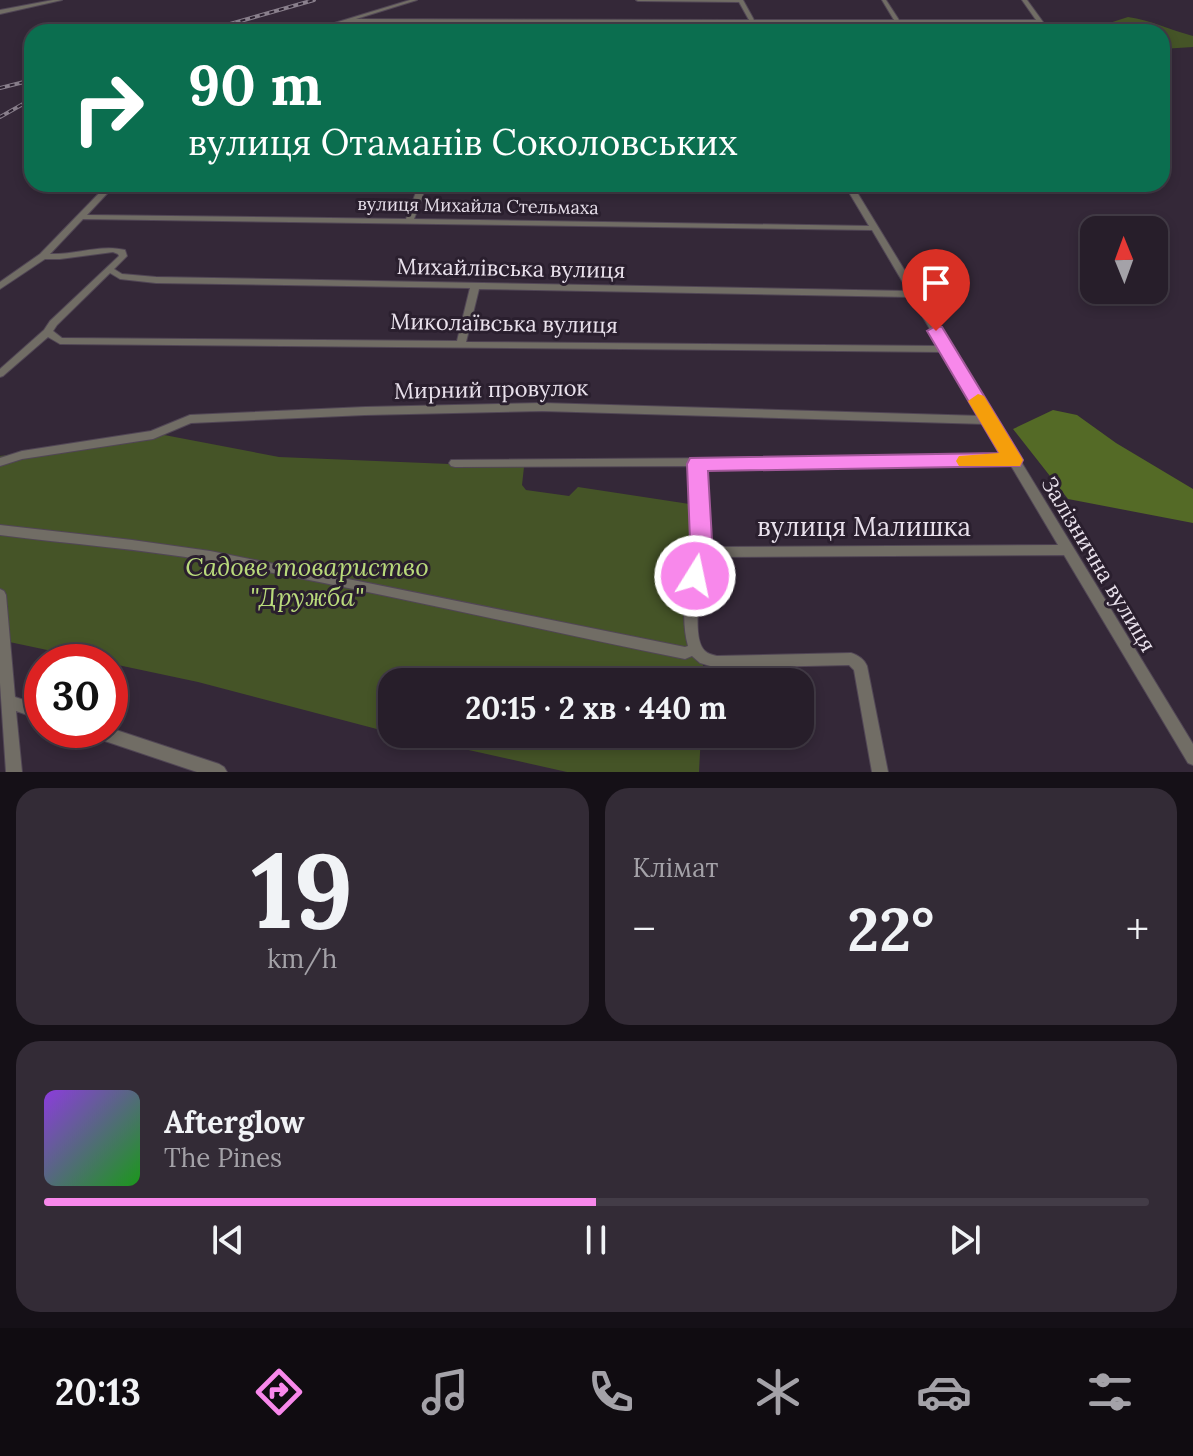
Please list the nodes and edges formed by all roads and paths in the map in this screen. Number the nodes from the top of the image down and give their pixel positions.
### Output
1 (60, 0) edge
2 (415, 0) edge
3 (638, 0) edge
4 (741, 0) edge
5 (884, 0) edge
6 (1024, 0) edge
7 (0, 12) edge
8 (344, 21) junction
9 (898, 22) junction
10 (752, 23) junction
11 (334, 24) edge
12 (105, 192) edge
13 (420, 192) edge
14 (853, 192) edge
15 (83, 217) junction
16 (409, 221) junction
17 (874, 228) junction
18 (43, 256) junction
19 (110, 270) junction
20 (0, 286) edge
21 (475, 286) junction
22 (913, 294) junction
23 (48, 332) junction
24 (461, 343) junction
25 (947, 349) junction
26 (0, 374) edge
27 (989, 420) junction
28 (1013, 460) junction
29 (0, 462) edge
30 (455, 463) dead end
31 (697, 464) junction
32 (0, 530) edge
33 (1067, 550) junction
34 (706, 552) junction
35 (0, 595) edge
36 (695, 649) junction
37 (9, 702) junction
38 (24, 707) edge
39 (128, 742) edge
40 (1193, 758) edge
41 (14, 772) edge
42 (219, 772) edge
43 (880, 772) edge

1 - 7 street
2 - 8 street
3 - 4 street
4 - 10 street
5 - 9 street
6 - 9 street
8 - 10 street
8 - 11 street
9 - 10 street
12 - 15 street
13 - 16 street
14 - 17 street, Залізнична вулиця
15 - 16 street, вулиця Михайла Стельмаха
15 - 18 street
16 - 17 street, вулиця Михайла Стельмаха
17 - 22 street, Залізнична вулиця
18 - 19 street
18 - 20 street
19 - 21 street, Михайлівська вулиця
19 - 23 street
21 - 22 street, Михайлівська вулиця
21 - 24 street
22 - 25 street, Залізнична вулиця
23 - 24 street, Миколаївська вулиця
23 - 26 street
24 - 25 street, Миколаївська вулиця
25 - 27 street, Залізнична вулиця
27 - 28 street, Залізнична вулиця
27 - 29 street, Мирний провулок
28 - 31 street
28 - 33 street, Залізнична вулиця
30 - 31 street
31 - 34 street
32 - 36 street
33 - 34 street, вулиця Малишка
33 - 40 street, Залізнична вулиця
34 - 36 street
35 - 37 street
36 - 43 street
37 - 38 street
37 - 41 street
39 - 42 street

